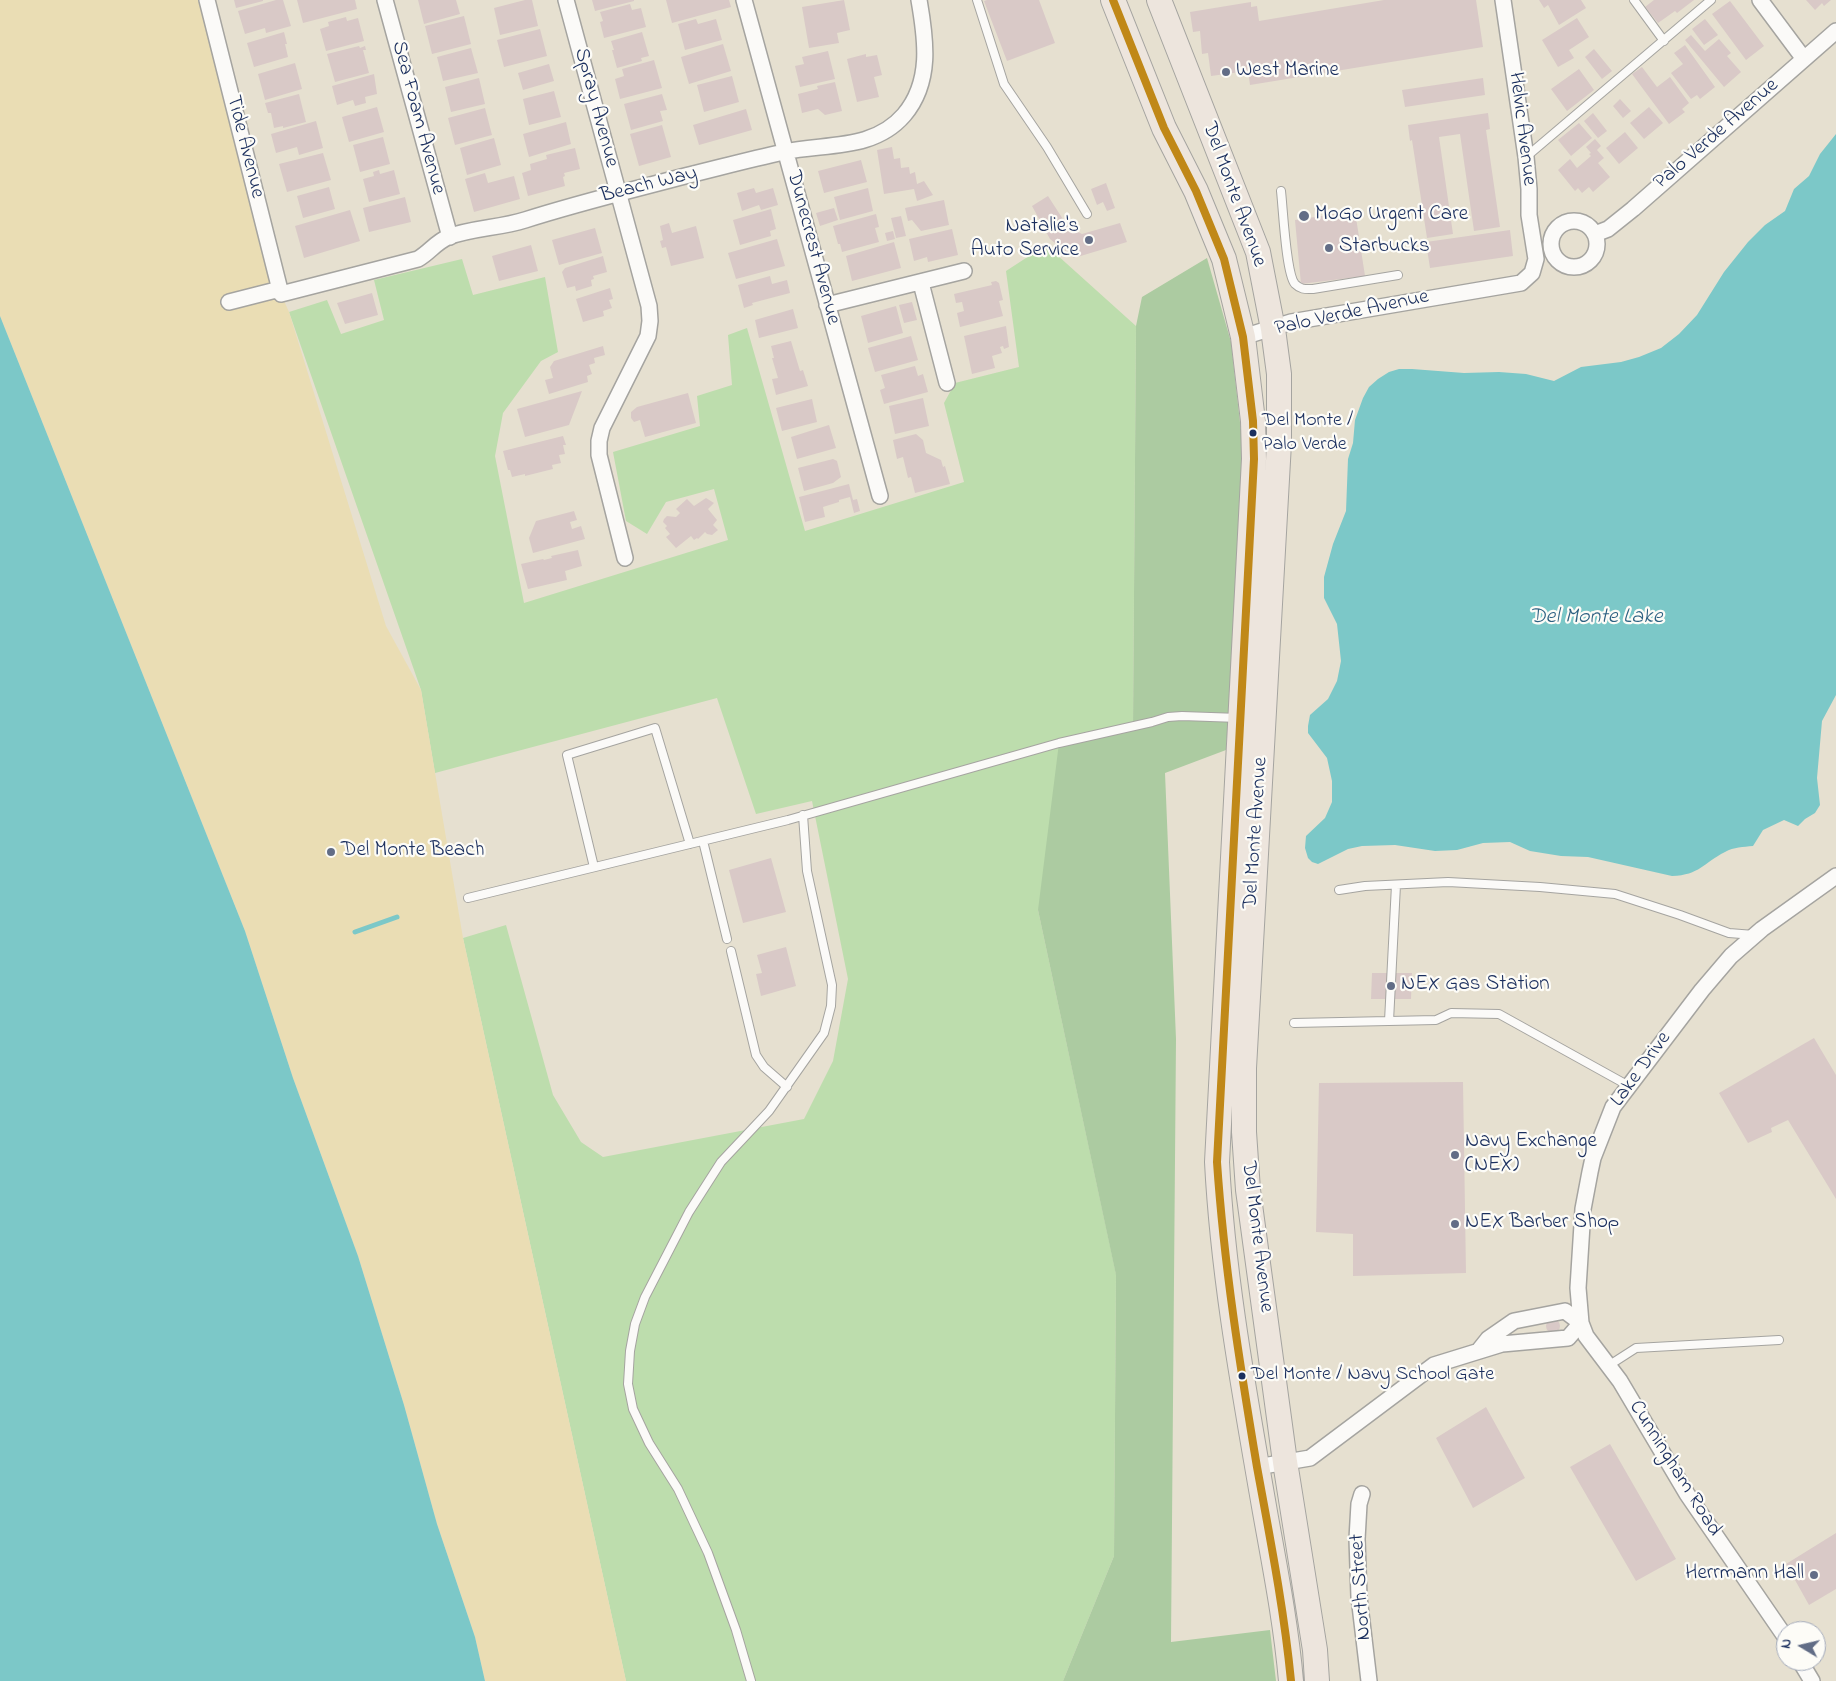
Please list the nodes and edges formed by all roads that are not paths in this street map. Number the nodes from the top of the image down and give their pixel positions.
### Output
1 (207, 0) edge
2 (385, 0) edge
3 (566, 0) edge
4 (744, 0) edge
5 (978, 0) edge
6 (1113, 0) edge
7 (1159, 0) edge
8 (1503, 0) edge
9 (1634, 0) edge
10 (1711, 0) edge
11 (1760, 0) edge
12 (919, 1) edge
13 (1836, 32) edge
14 (1664, 41) junction
15 (1804, 59) junction
16 (786, 151) junction
17 (1526, 157) junction
18 (1282, 191) dead end
19 (619, 193) junction
20 (1087, 214) dead end
21 (1595, 234) junction
22 (450, 237) junction
23 (1552, 255) junction
24 (1536, 259) junction
25 (964, 271) dead end
26 (1398, 275) dead end
27 (920, 283) junction
28 (280, 291) junction
29 (229, 302) dead end
30 (827, 305) junction
31 (1272, 330) junction
32 (1243, 337) junction
33 (947, 382) dead end
34 (880, 496) dead end
35 (625, 558) dead end
36 (1241, 718) junction
37 (803, 815) junction
38 (703, 841) junction
39 (690, 844) junction
40 (594, 868) junction
41 (1832, 879) edge
42 (1396, 885) junction
43 (1339, 890) dead end
44 (468, 898) dead end
45 (1754, 935) junction
46 (727, 939) dead end
47 (731, 951) dead end
48 (1389, 1021) junction
49 (1294, 1023) dead end
50 (1629, 1086) junction
51 (787, 1087) junction
52 (1581, 1323) junction
53 (1779, 1340) dead end
54 (1478, 1350) junction
55 (1608, 1366) junction
56 (1285, 1462) junction
57 (1257, 1468) junction
58 (1362, 1494) dead end
59 (1776, 1623) edge
60 (751, 1681) edge
61 (1291, 1681) edge
62 (1317, 1681) edge
63 (1368, 1681) edge

1 - 28 street, Tide Avenue
2 - 22 street, Sea Foam Avenue
3 - 19 street, Spray Avenue
4 - 16 street, Dunecrest Avenue
5 - 20 lane
6 - 32 main road, Del Monte Avenue
7 - 31 main road, Del Monte Avenue
8 - 17 street, Helvic Avenue
9 - 14 lane
10 - 14 lane
11 - 15 street
12 - 16 street, Beach Way
13 - 15 street, Palo Verde Avenue
14 - 17 lane
15 - 21 street, Palo Verde Avenue
16 - 19 street, Beach Way
16 - 30 street, Dunecrest Avenue
17 - 24 street, Helvic Avenue
18 - 26 lane
19 - 22 street, Beach Way
19 - 35 street, Spray Avenue
21 - 23 street
21 - 23 street
22 - 28 street, Beach Way
23 - 24 street
24 - 31 street, Palo Verde Avenue
25 - 27 street
27 - 30 street
27 - 33 street
28 - 29 street, Beach Way
30 - 34 street, Dunecrest Avenue
31 - 32 street, Palo Verde Avenue
31 - 56 main road, Del Monte Avenue
32 - 36 main road, Del Monte Avenue
36 - 37 lane
36 - 57 main road, Del Monte Avenue
37 - 38 lane
37 - 51 lane
38 - 39 lane
38 - 46 lane
39 - 40 lane
39 - 40 lane
40 - 44 lane
41 - 45 street, Lake Drive
42 - 43 lane
42 - 45 lane
42 - 48 lane
45 - 50 street, Lake Drive
47 - 51 lane
48 - 49 lane
48 - 50 lane
50 - 52 street, Lake Drive
51 - 60 lane
52 - 54 street
52 - 54 street
52 - 55 street, Cunningham Road
53 - 55 lane
54 - 56 street
55 - 59 street, Cunningham Road
56 - 57 street
56 - 62 main road, Del Monte Avenue
57 - 61 main road, Del Monte Avenue
58 - 63 street, North Street

